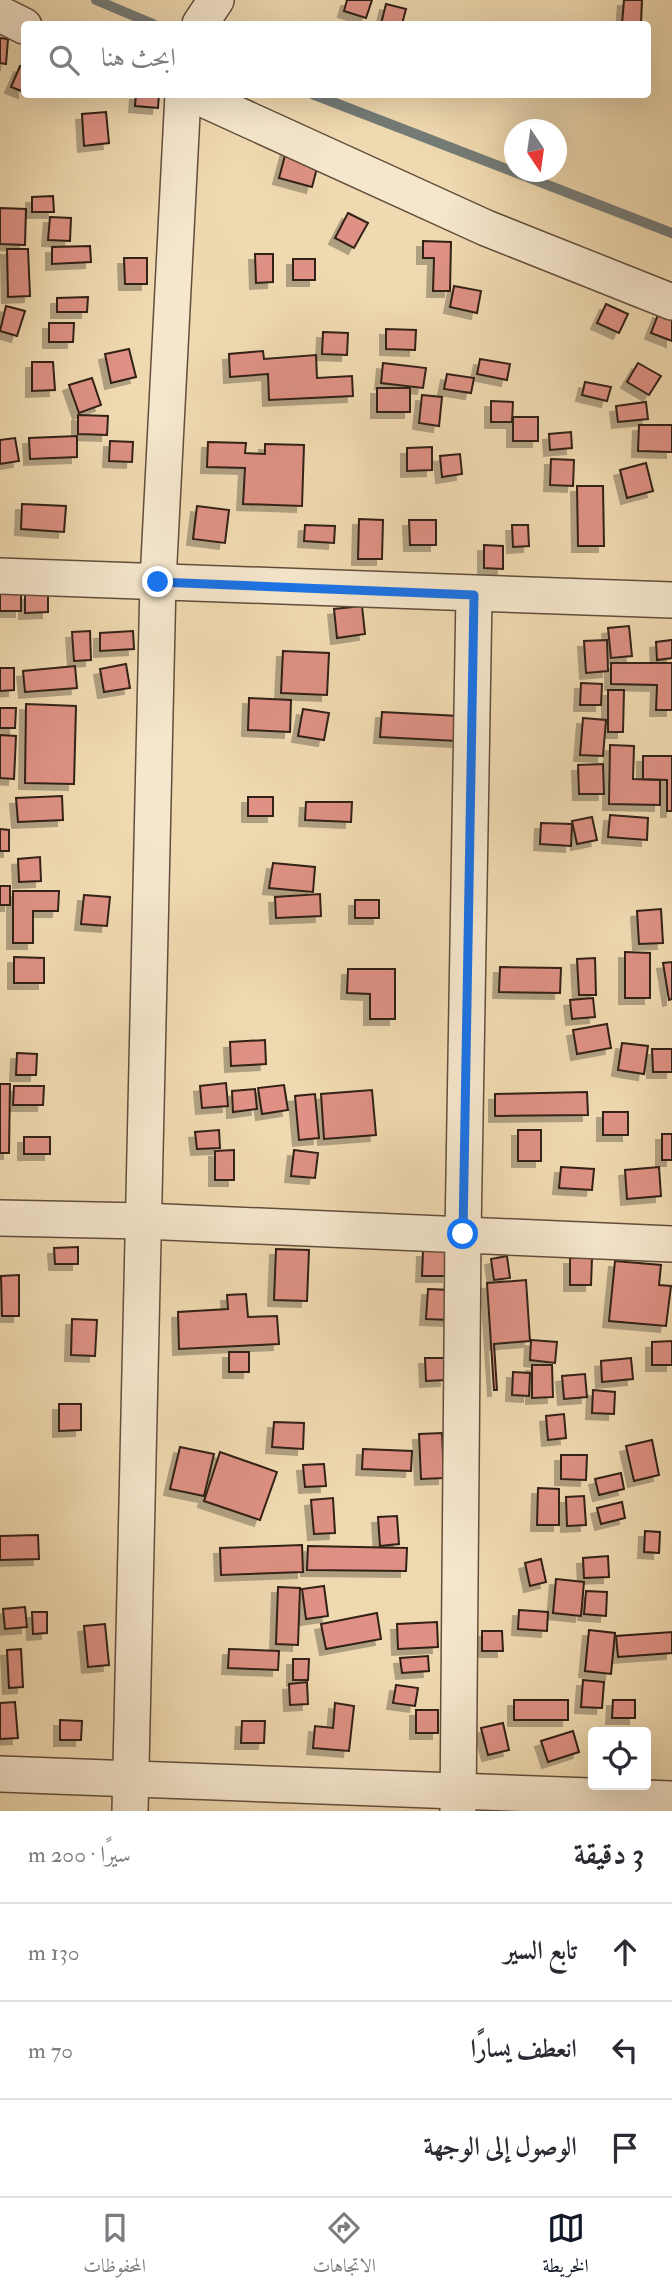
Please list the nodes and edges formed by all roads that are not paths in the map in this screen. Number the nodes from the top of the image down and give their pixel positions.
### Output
1 (216, 0) edge
2 (0, 14) edge
3 (202, 21) edge
4 (21, 24) edge
5 (183, 98) edge
6 (201, 98) edge
7 (672, 302) edge
8 (0, 576) edge
9 (158, 582) junction
10 (474, 595) junction
11 (672, 600) edge
12 (0, 1218) edge
13 (143, 1221) junction
14 (463, 1234) junction
15 (672, 1244) edge
16 (0, 1774) edge
17 (130, 1795) edge
18 (672, 1799) edge
19 (459, 1801) edge

1 - 3 street
2 - 4 street
5 - 9 street
6 - 7 street
8 - 9 street
9 - 10 street
9 - 13 street
10 - 11 street
10 - 14 street
12 - 13 street
13 - 14 street
13 - 17 street
14 - 15 street
14 - 19 street
16 - 17 street
17 - 19 street
18 - 19 street

